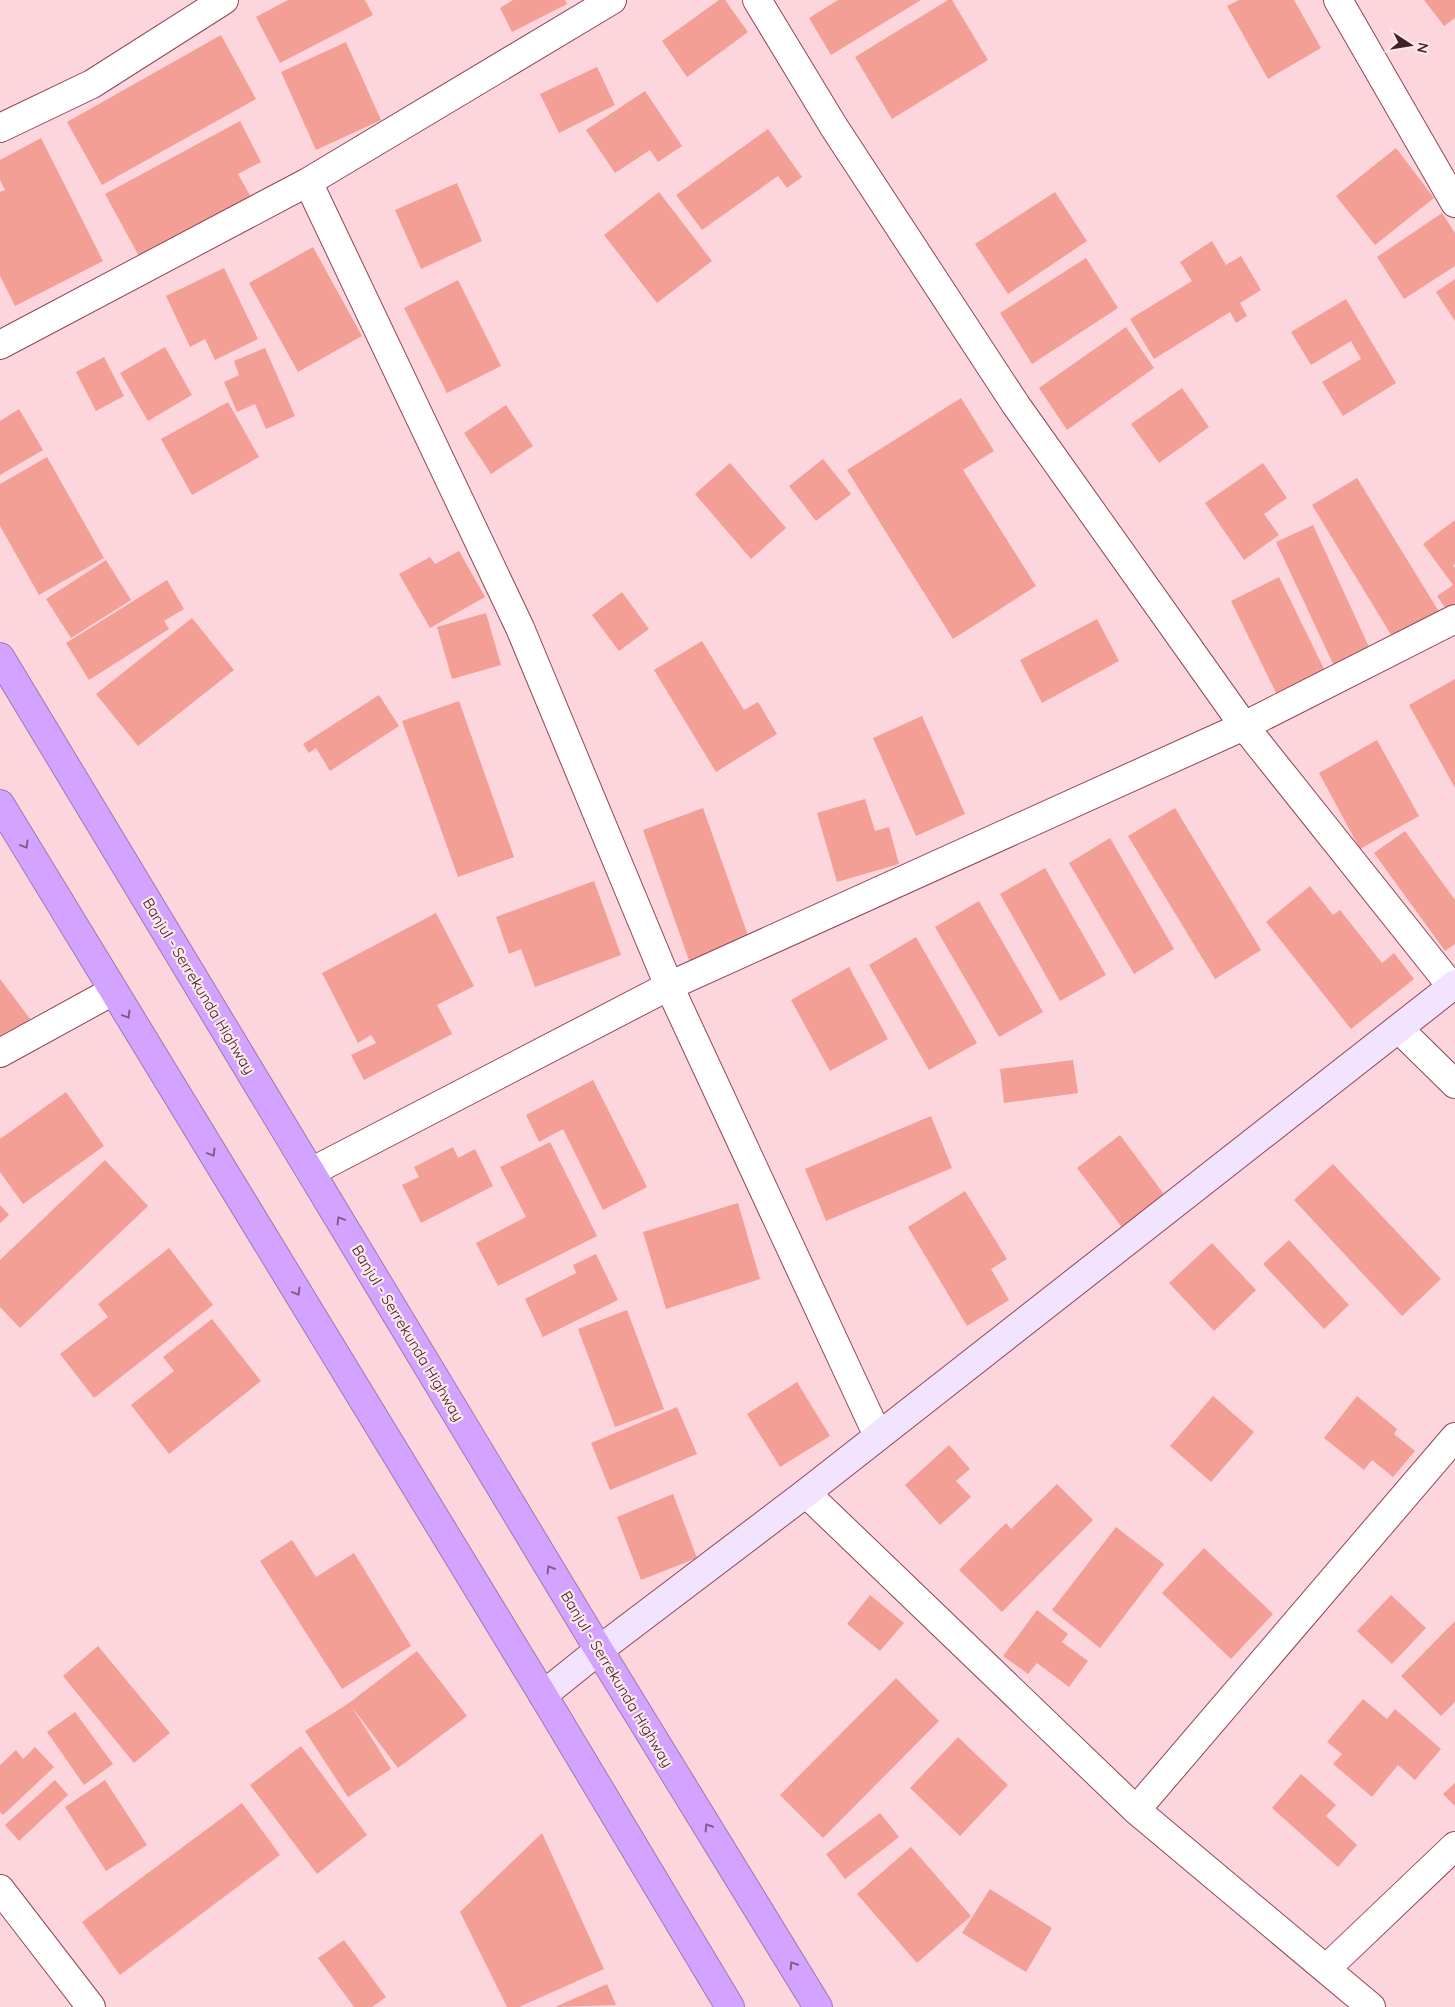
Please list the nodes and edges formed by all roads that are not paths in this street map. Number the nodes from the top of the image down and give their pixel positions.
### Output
1 (224, 0) edge
2 (612, 0) edge
3 (757, 0) edge
4 (1338, 0) edge
5 (0, 128) edge
6 (308, 182) junction
7 (1455, 202) edge
8 (0, 345) edge
9 (1455, 619) edge
10 (0, 657) edge
11 (1244, 726) junction
12 (0, 804) edge
13 (669, 986) junction
14 (1453, 986) edge
15 (113, 991) junction
16 (1399, 1029) junction
17 (0, 1054) edge
18 (1455, 1084) edge
19 (311, 1172) junction
20 (878, 1436) junction
21 (1455, 1437) edge
22 (806, 1493) junction
23 (599, 1650) junction
24 (543, 1695) junction
25 (1136, 1810) junction
26 (1455, 1846) edge
27 (0, 1889) edge
28 (1327, 1968) junction
29 (91, 2007) edge
30 (730, 2007) edge
31 (818, 2007) edge
32 (1371, 2007) edge

1 - 5 street
2 - 6 street
3 - 11 street
4 - 7 street
6 - 8 street
6 - 13 street
9 - 11 street
10 - 19 highway, Banjul - Serrekunda Highway
11 - 13 street
11 - 14 street
12 -> 15 highway
13 - 19 street
13 - 20 street
14 - 16 street
15 - 17 street
15 -> 24 highway
16 - 18 street
16 - 20 street
23 -> 19 highway, Banjul - Serrekunda Highway
20 - 22 street
21 - 25 street
22 - 23 street
22 - 25 street
23 - 24 street
31 -> 23 highway, Banjul - Serrekunda Highway
24 - 30 highway
25 - 28 street
26 - 28 street
27 - 29 street
28 - 32 street

